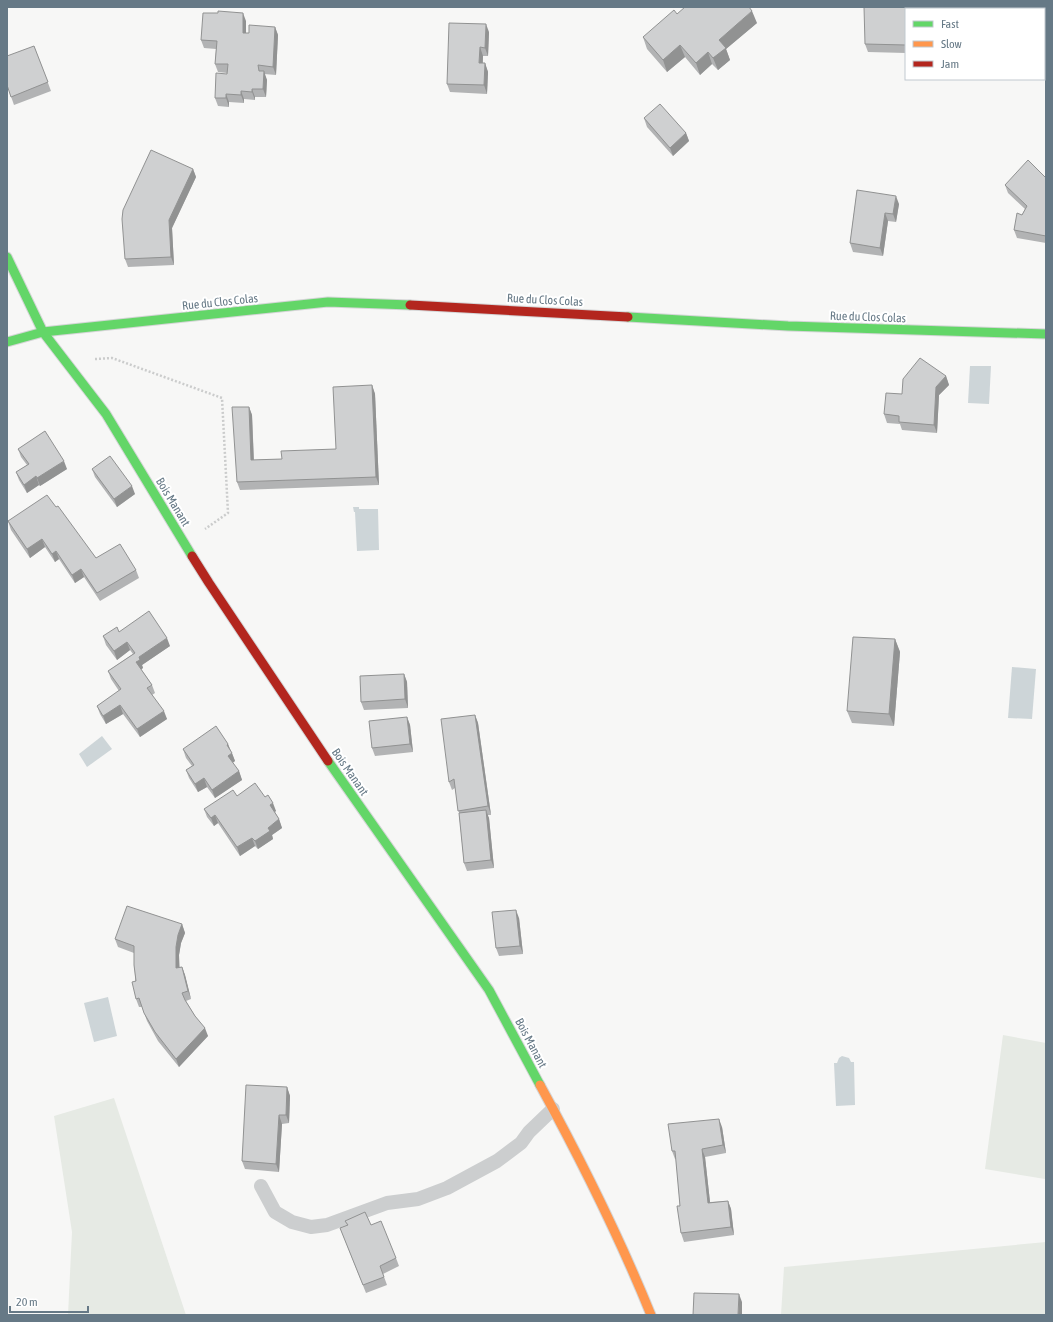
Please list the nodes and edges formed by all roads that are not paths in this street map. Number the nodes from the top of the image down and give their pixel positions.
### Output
1 (7, 257) edge
2 (43, 332) junction
3 (1046, 334) edge
4 (7, 342) edge
5 (553, 1109) junction
6 (261, 1186) dead end
7 (651, 1315) edge

1 - 2 street, Bois Manant
2 - 3 street, Rue du Clos Colas
2 - 4 street, Rue du Clos Colas
2 - 5 street, Bois Manant
5 - 6 lane
5 - 7 street, Bois Manant

